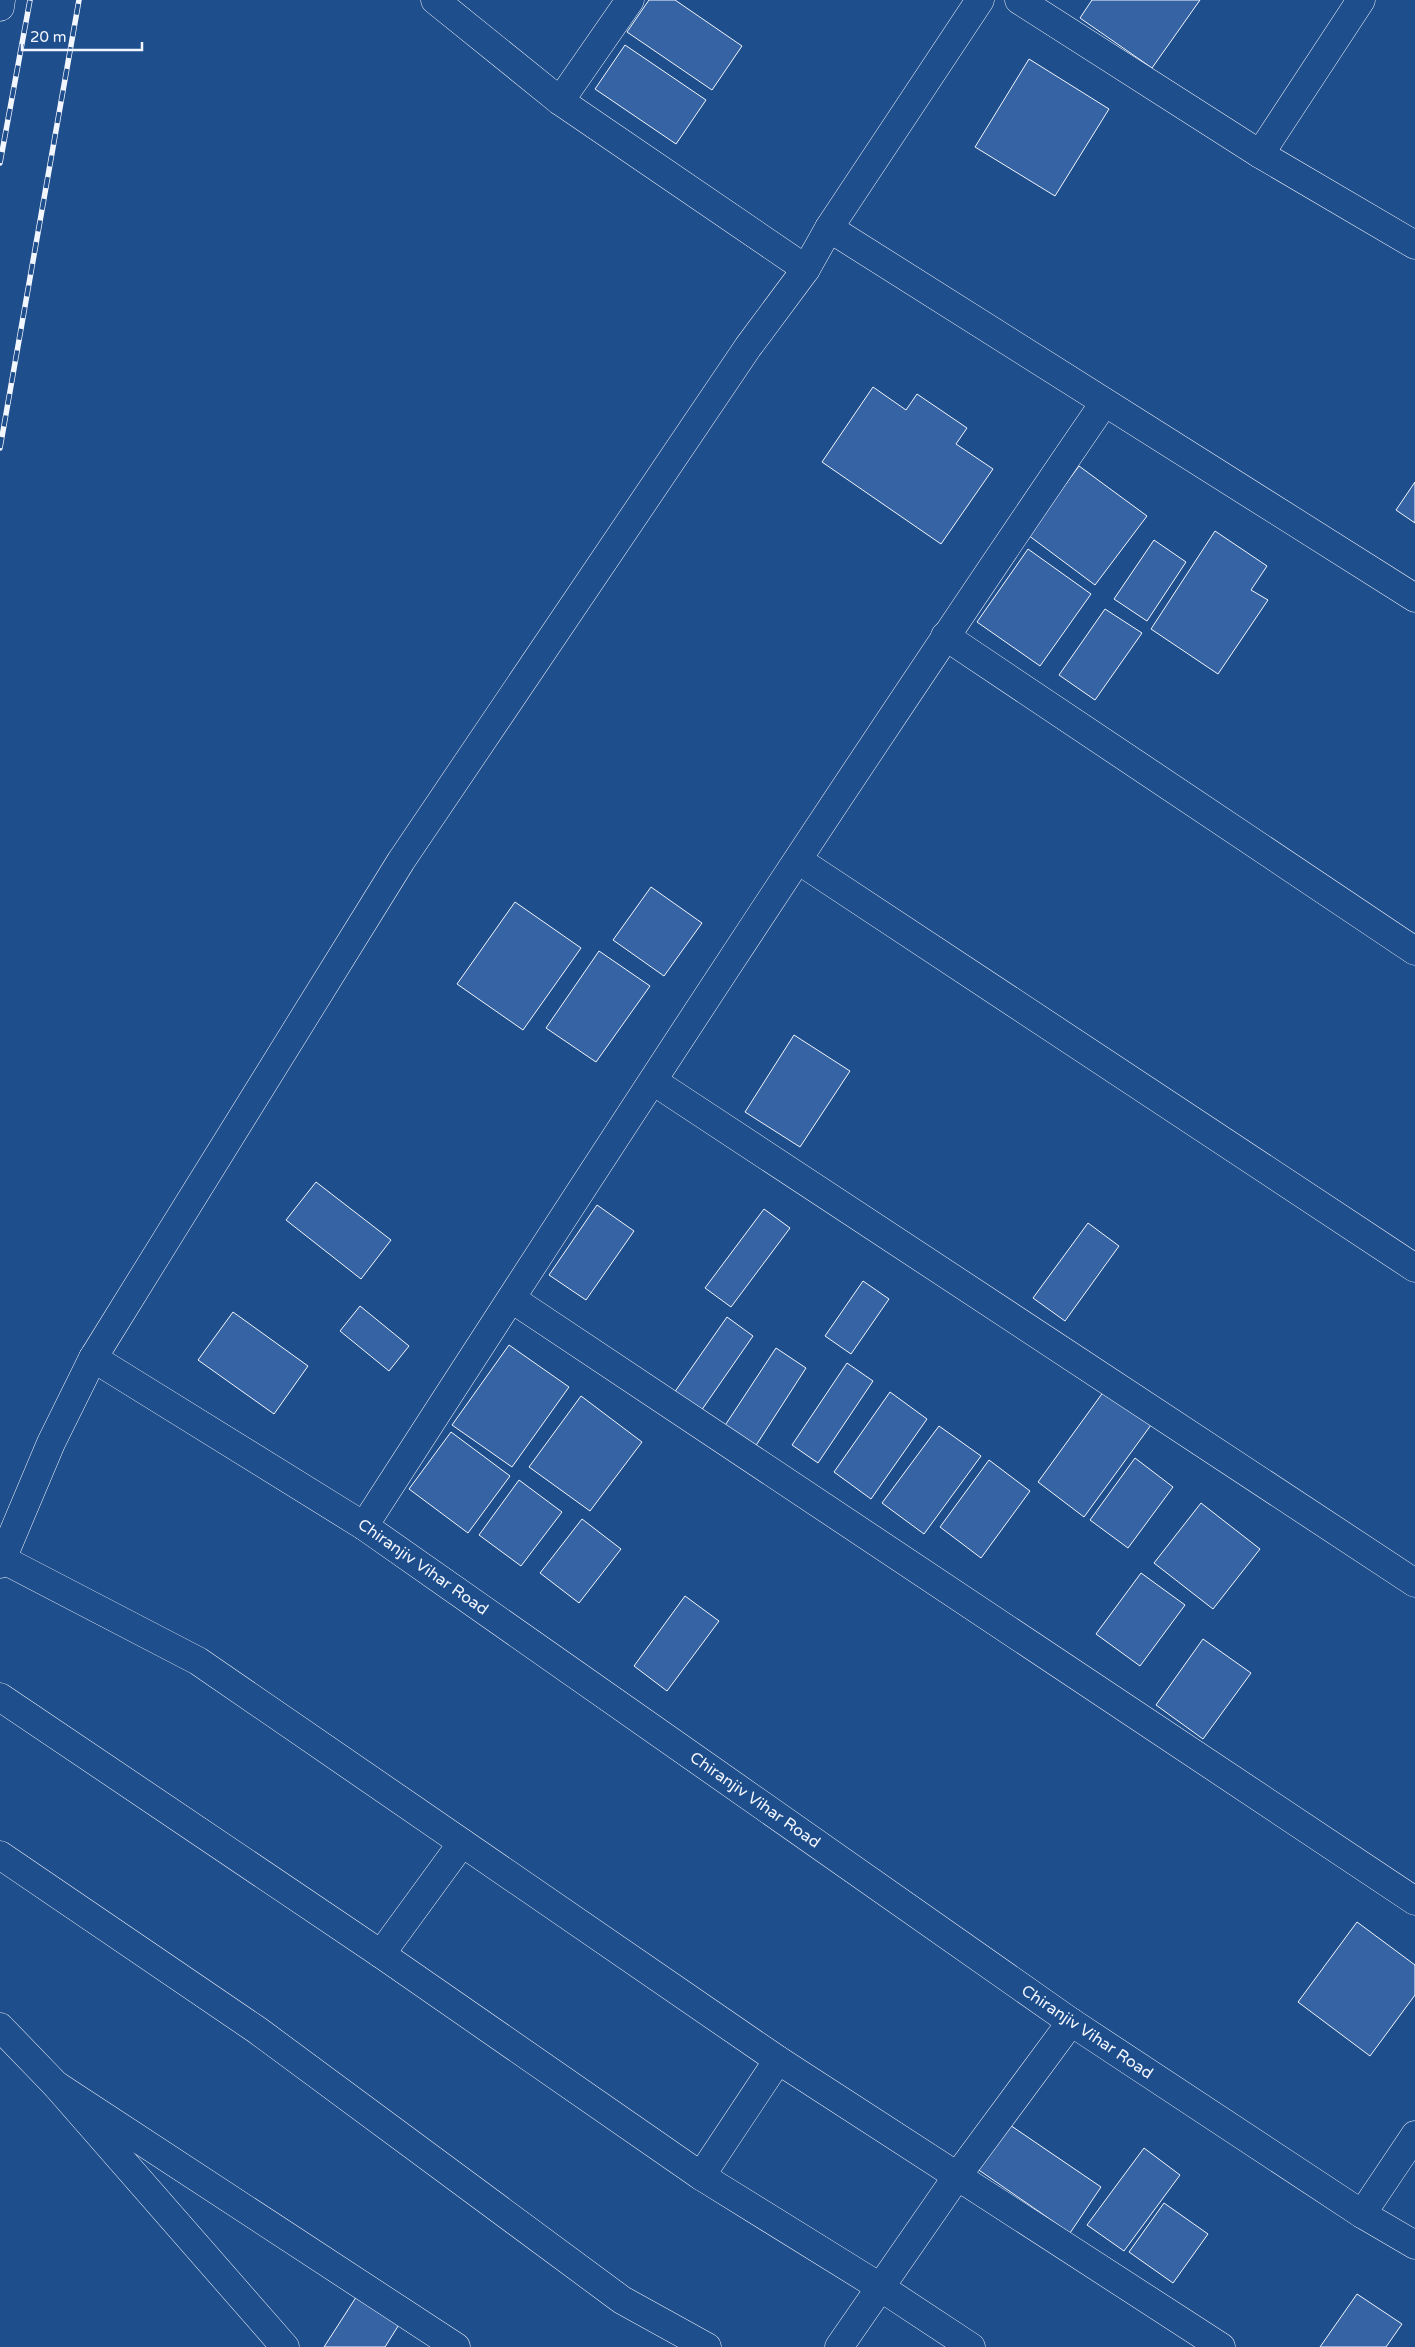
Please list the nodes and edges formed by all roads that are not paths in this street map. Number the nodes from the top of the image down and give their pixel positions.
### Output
1 (1, 0) edge
2 (435, 0) edge
3 (630, 0) edge
4 (980, 0) edge
5 (1019, 0) edge
6 (1361, 0) edge
7 (0, 7) edge
8 (560, 101) junction
9 (1260, 154) junction
10 (829, 228) junction
11 (1415, 245) edge
12 (806, 269) junction
13 (1104, 403) junction
14 (1415, 598) edge
15 (945, 636) junction
16 (798, 860) junction
17 (1415, 952) edge
18 (653, 1081) junction
19 (1415, 1268) edge
20 (512, 1299) junction
21 (93, 1358) junction
22 (364, 1526) junction
23 (1, 1560) edge
24 (1415, 1583) edge
25 (0, 1697) edge
26 (462, 1843) junction
27 (0, 1855) edge
28 (1415, 1901) edge
29 (381, 1954) junction
30 (1071, 2022) junction
31 (0, 2027) edge
32 (778, 2060) junction
33 (56, 2085) junction
34 (1415, 2135) edge
35 (958, 2175) junction
36 (701, 2176) junction
37 (1362, 2214) junction
38 (1415, 2245) edge
39 (880, 2287) junction
40 (285, 2347) edge
41 (456, 2347) edge
42 (707, 2347) edge
43 (838, 2347) edge
44 (971, 2347) edge
45 (1221, 2347) edge

1 - 7 street
2 - 8 street
3 - 8 street
4 - 10 street
5 - 9 street
6 - 9 street
8 - 12 street
9 - 11 street
10 - 12 street
10 - 13 street
12 - 21 street
13 - 14 street
13 - 15 street
15 - 16 street
15 - 17 street
16 - 18 street
16 - 19 street
18 - 20 street
18 - 24 street
20 - 22 street
20 - 28 street
21 - 22 street, Chiranjiv Vihar Road
21 - 23 street
22 - 30 street, Chiranjiv Vihar Road
23 - 26 street
25 - 29 street
26 - 29 street
26 - 32 street
27 - 42 street
29 - 36 street
30 - 35 street
30 - 37 street, Chiranjiv Vihar Road
31 - 33 street
32 - 35 street
32 - 36 street
33 - 40 street
33 - 41 street
34 - 37 street
35 - 39 street
35 - 45 street
36 - 39 street
37 - 38 street, Chiranjiv Vihar Road
39 - 43 street
39 - 44 street

